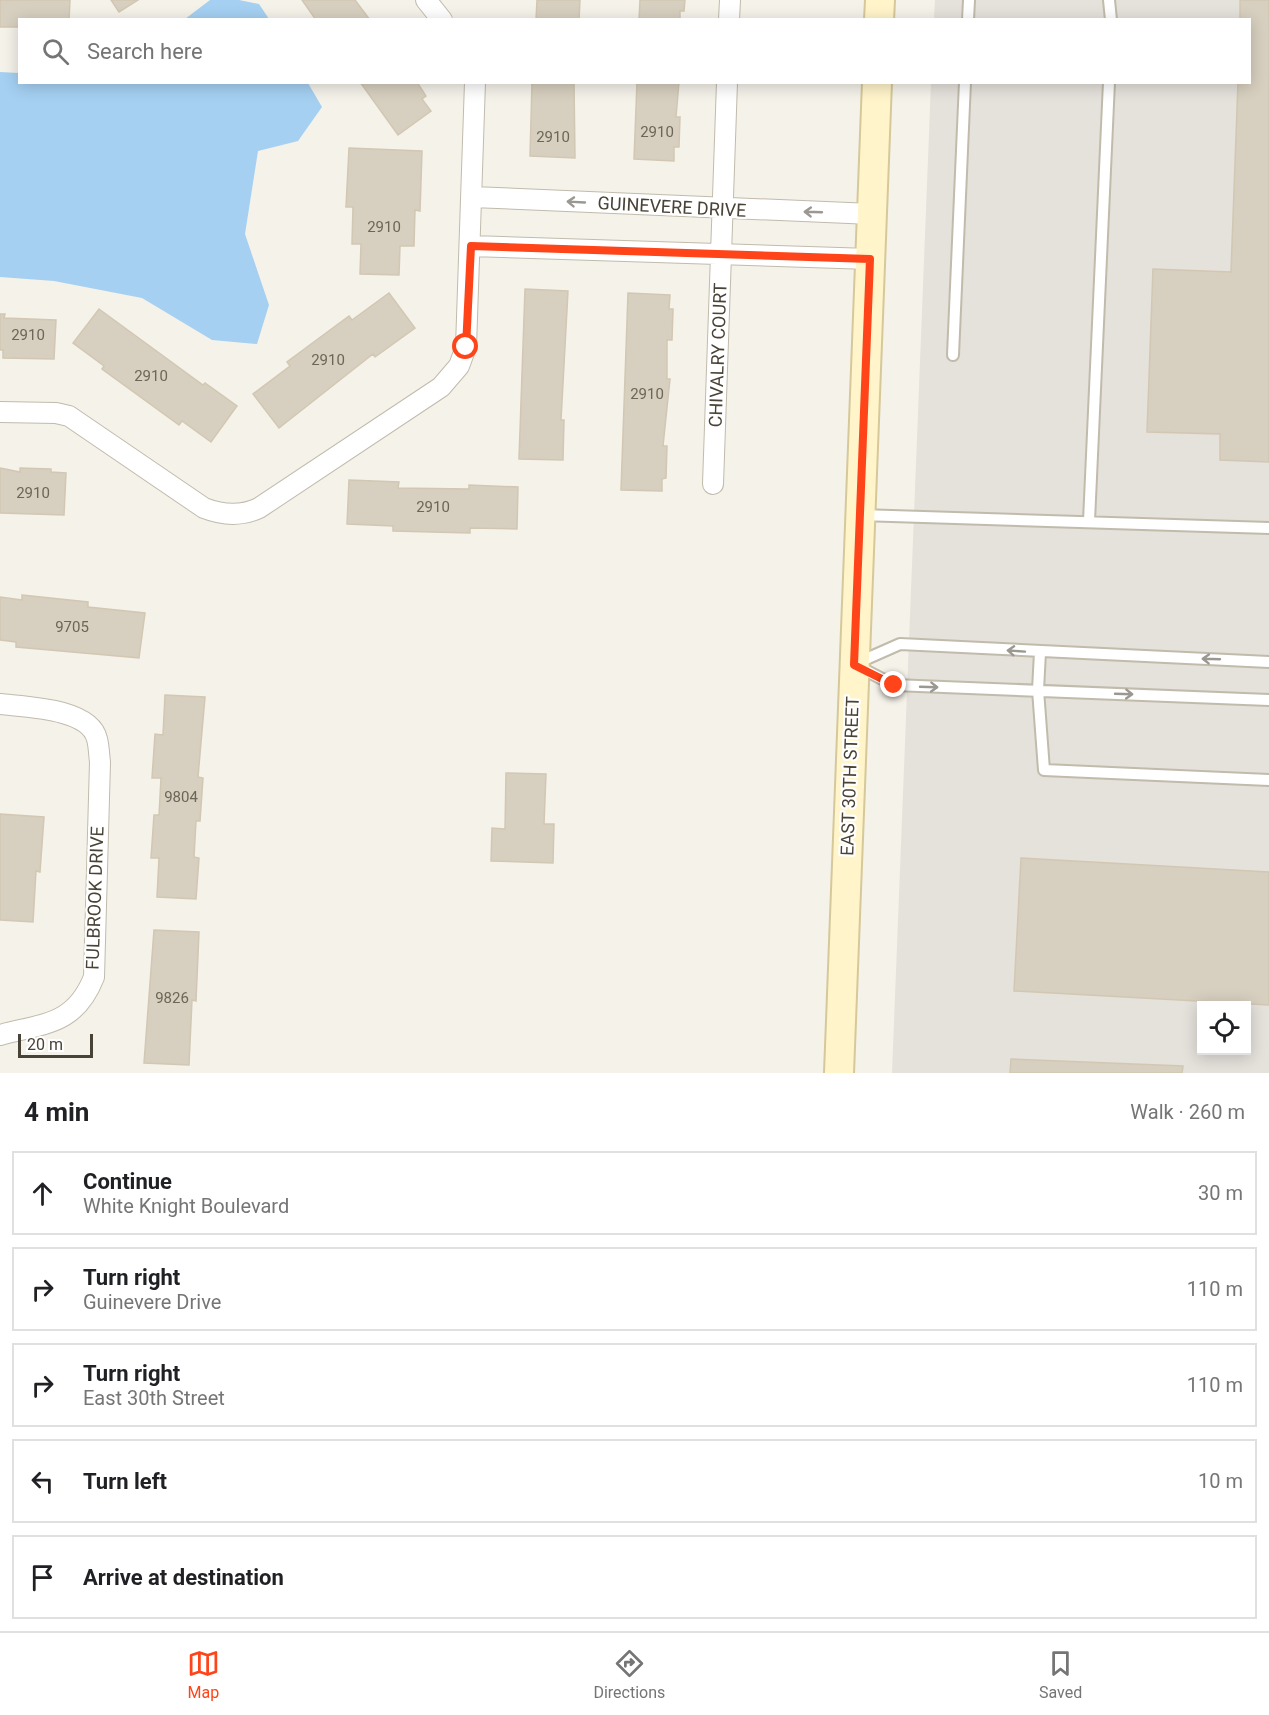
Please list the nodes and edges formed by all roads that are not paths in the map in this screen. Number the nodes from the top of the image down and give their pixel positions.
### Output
1 (426, 0) edge
2 (730, 0) edge
3 (880, 0) edge
4 (969, 0) edge
5 (1109, 0) edge
6 (440, 18) edge
7 (729, 18) edge
8 (879, 18) edge
9 (968, 18) edge
10 (1111, 18) edge
11 (475, 84) edge
12 (727, 84) edge
13 (877, 84) edge
14 (965, 84) edge
15 (1109, 84) edge
16 (472, 197) junction
17 (723, 209) junction
18 (872, 214) junction
19 (471, 246) junction
20 (721, 253) junction
21 (870, 259) junction
22 (953, 355) dead end
23 (0, 412) edge
24 (713, 484) dead end
25 (860, 515) junction
26 (1089, 520) junction
27 (1269, 528) edge
28 (1040, 652) junction
29 (1269, 662) edge
30 (854, 665) junction
31 (1038, 690) junction
32 (1269, 700) edge
33 (0, 704) edge
34 (1269, 780) edge
35 (0, 1035) edge
36 (839, 1073) edge

1 - 6 street
2 - 7 street
3 - 8 main road
4 - 9 lane
5 - 10 lane
11 - 16 street
12 - 17 street, CHIVALRY COURT
13 - 18 main road, EAST 30TH STREET
14 - 22 lane
15 - 26 lane
17 -> 16 street, GUINEVERE DRIVE
16 - 19 street
18 -> 17 street, GUINEVERE DRIVE
17 - 20 street, CHIVALRY COURT
18 - 21 main road, EAST 30TH STREET
19 - 20 street
19 - 23 street
20 - 21 street
20 - 24 street, CHIVALRY COURT
21 - 25 main road, EAST 30TH STREET
25 - 26 lane
25 - 30 main road, EAST 30TH STREET
26 - 27 lane
29 -> 28 lane
28 -> 30 lane
28 - 31 lane
30 -> 31 lane
30 - 36 main road, EAST 30TH STREET
31 -> 32 lane
31 - 34 lane
33 - 35 street, FULBROOK DRIVE

